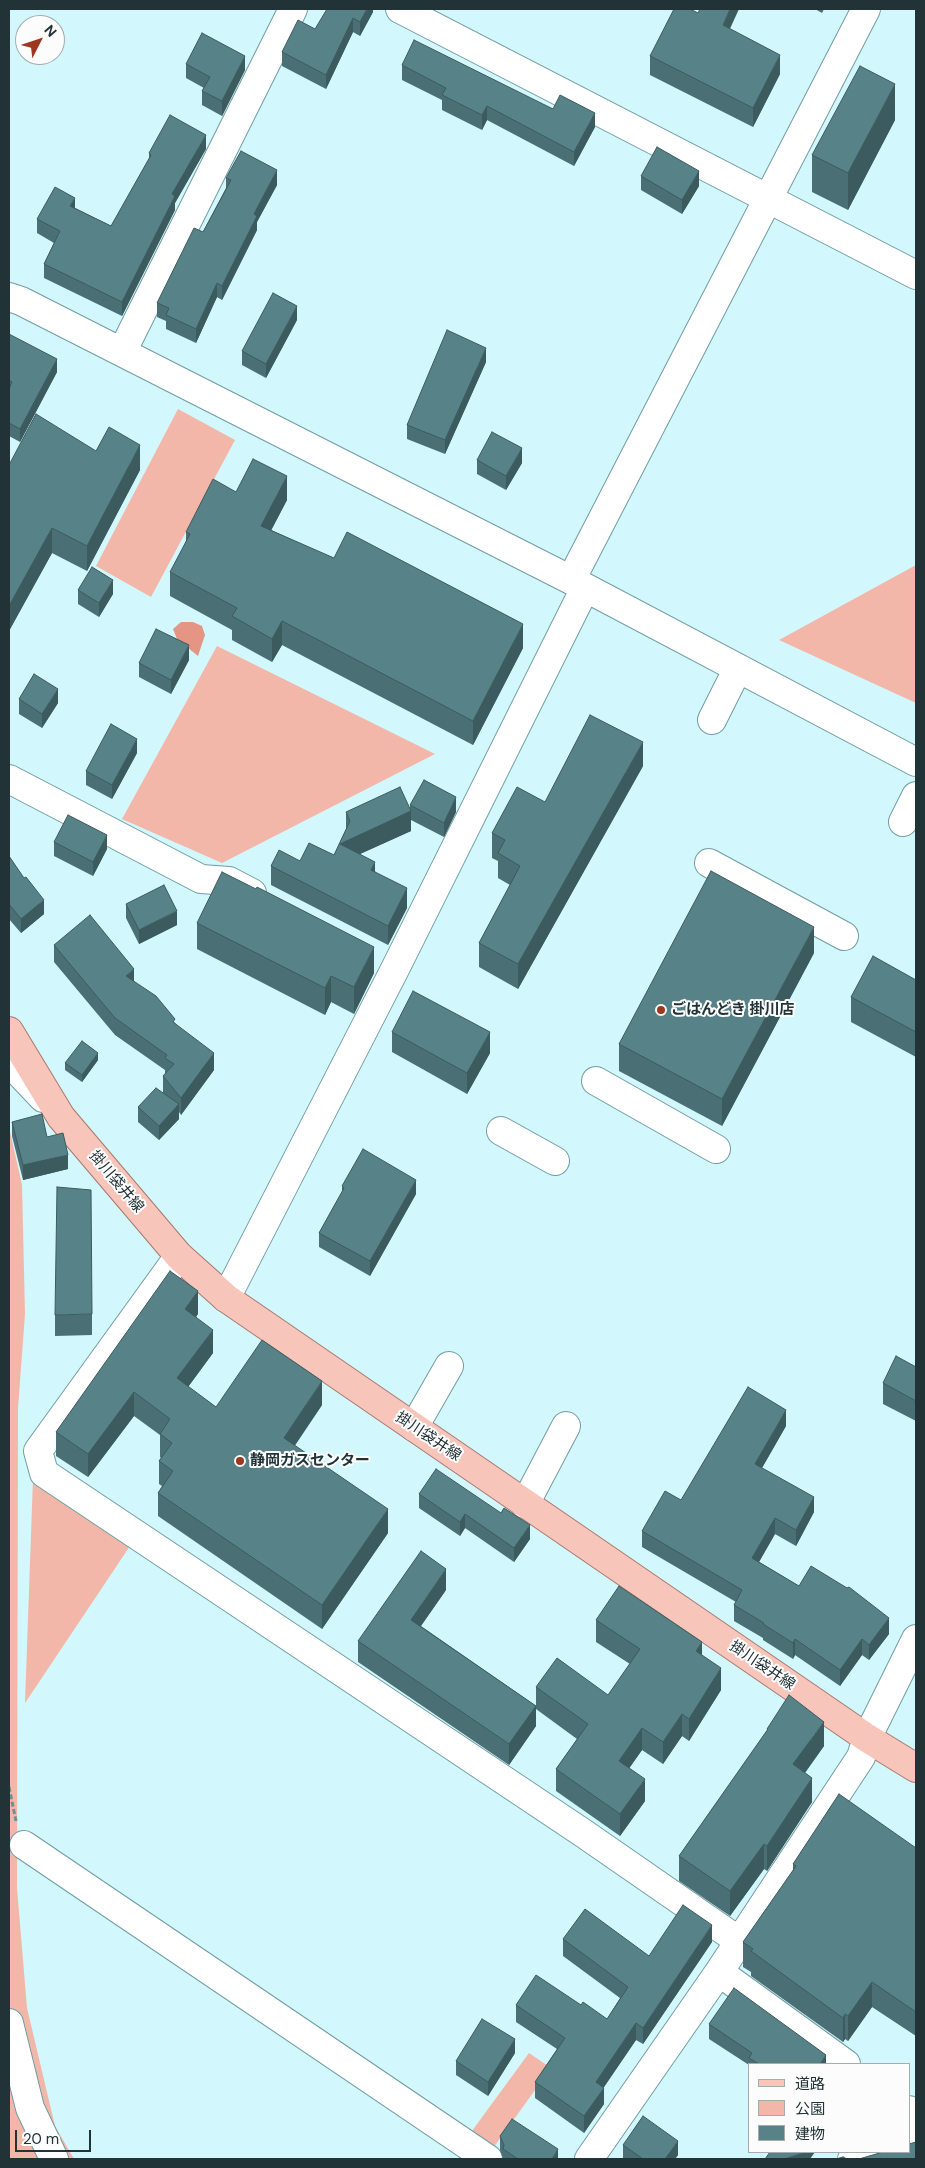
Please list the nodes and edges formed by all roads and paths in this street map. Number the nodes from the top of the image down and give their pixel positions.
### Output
1 (293, 9) edge
2 (400, 9) edge
3 (866, 9) edge
4 (768, 199) junction
5 (916, 275) edge
6 (9, 297) edge
7 (122, 352) junction
8 (578, 584) junction
9 (738, 668) junction
10 (712, 720) dead end
11 (916, 762) edge
12 (9, 779) edge
13 (916, 796) edge
14 (903, 822) dead end
15 (709, 863) dead end
16 (273, 904) edge
17 (844, 936) dead end
18 (370, 954) edge
19 (396, 967) junction
20 (9, 1031) edge
21 (9, 1062) edge
22 (596, 1082) dead end
23 (61, 1117) junction
24 (501, 1132) dead end
25 (716, 1149) dead end
26 (555, 1161) dead end
27 (179, 1256) junction
28 (226, 1298) junction
29 (448, 1366) dead end
30 (566, 1426) dead end
31 (414, 1427) junction
32 (525, 1504) junction
33 (916, 1639) edge
34 (867, 1738) junction
35 (916, 1768) edge
36 (9, 1787) edge
37 (24, 1845) joint
38 (740, 1941) junction
39 (719, 1972) junction
40 (9, 2023) edge
41 (845, 2063) edge
42 (874, 2153) edge
43 (54, 2159) edge
44 (488, 2159) edge
45 (589, 2159) edge
46 (852, 2159) edge

1 - 7 street
2 - 4 street
3 - 4 street
4 - 5 street
4 - 8 street
6 - 7 street
7 - 8 street
8 - 9 street
8 - 19 street
9 - 10 street
9 - 11 street
12 - 16 street
13 - 14 street
15 - 17 street
18 - 19 street
19 - 28 street
20 - 23 main road, 掛川袋井線
21 - 23 street
22 - 25 street
23 - 27 main road, 掛川袋井線
24 - 26 street
27 - 28 main road, 掛川袋井線
27 - 38 street
28 - 31 main road, 掛川袋井線
29 - 31 street
30 - 32 street
31 - 32 main road, 掛川袋井線
32 - 34 main road, 掛川袋井線
33 - 34 street
34 - 35 main road, 掛川袋井線
34 - 38 street
36 - 37 path
37 - 44 street
38 - 39 street
39 - 41 street
39 - 45 street
40 - 43 street
42 - 46 street

